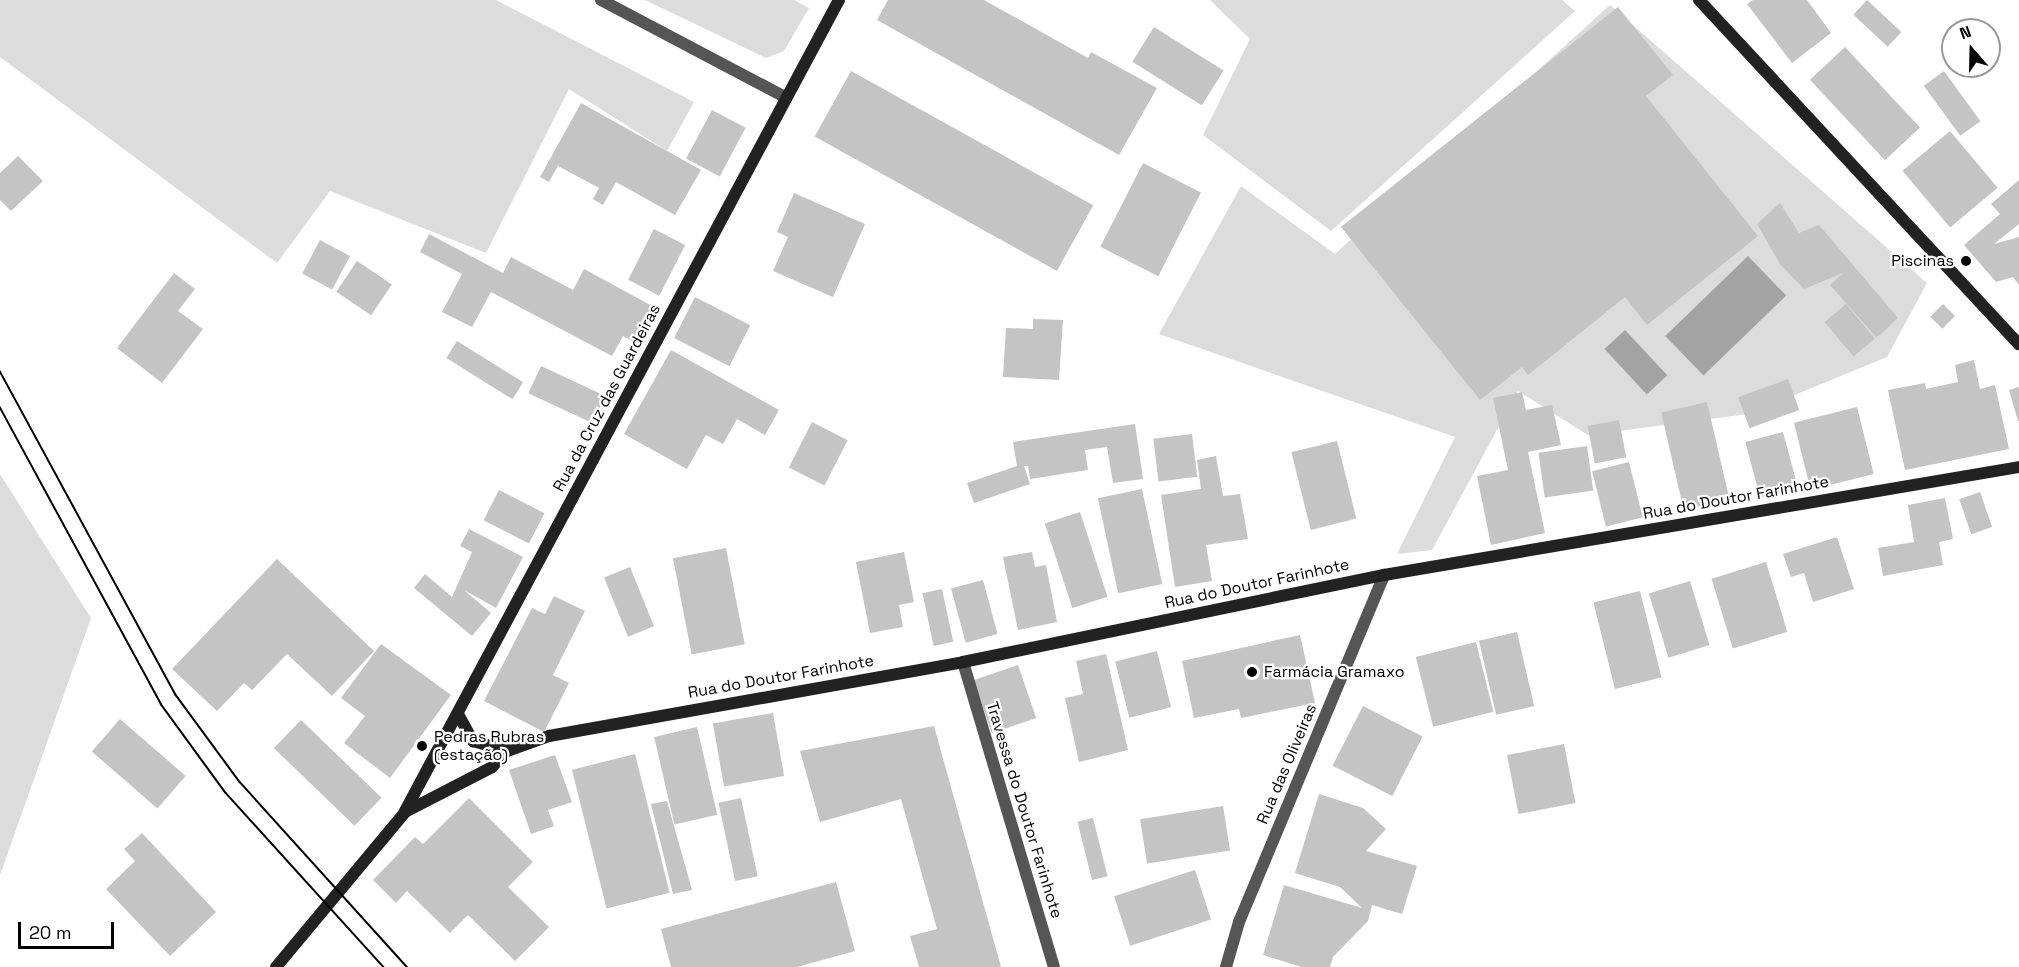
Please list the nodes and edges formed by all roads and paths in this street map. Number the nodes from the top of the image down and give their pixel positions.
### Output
1 (601, 0) edge
2 (839, 0) edge
3 (1700, 0) edge
4 (785, 97) junction
5 (2019, 344) edge
6 (2019, 467) edge
7 (1384, 575) junction
8 (963, 662) junction
9 (459, 716) junction
10 (507, 752) junction
11 (405, 812) junction
12 (1226, 965) edge
13 (278, 966) edge
14 (1054, 967) edge
15 (1212, 967) edge

1 - 4 street
2 - 4 street, Rua da Cruz das Guardeiras
3 - 5 street
4 - 9 street, Rua da Cruz das Guardeiras
6 - 7 street, Rua do Doutor Farinhote
7 - 8 street, Rua do Doutor Farinhote
7 - 12 street, Rua das Oliveiras
8 - 10 street, Rua do Doutor Farinhote
8 - 14 street, Travessa do Doutor Farinhote
9 - 10 street
9 - 11 street, Rua da Cruz das Guardeiras
10 - 11 street, Rua do Doutor Farinhote
11 - 13 street, Rua do Doutor Farinhote
12 - 15 street

